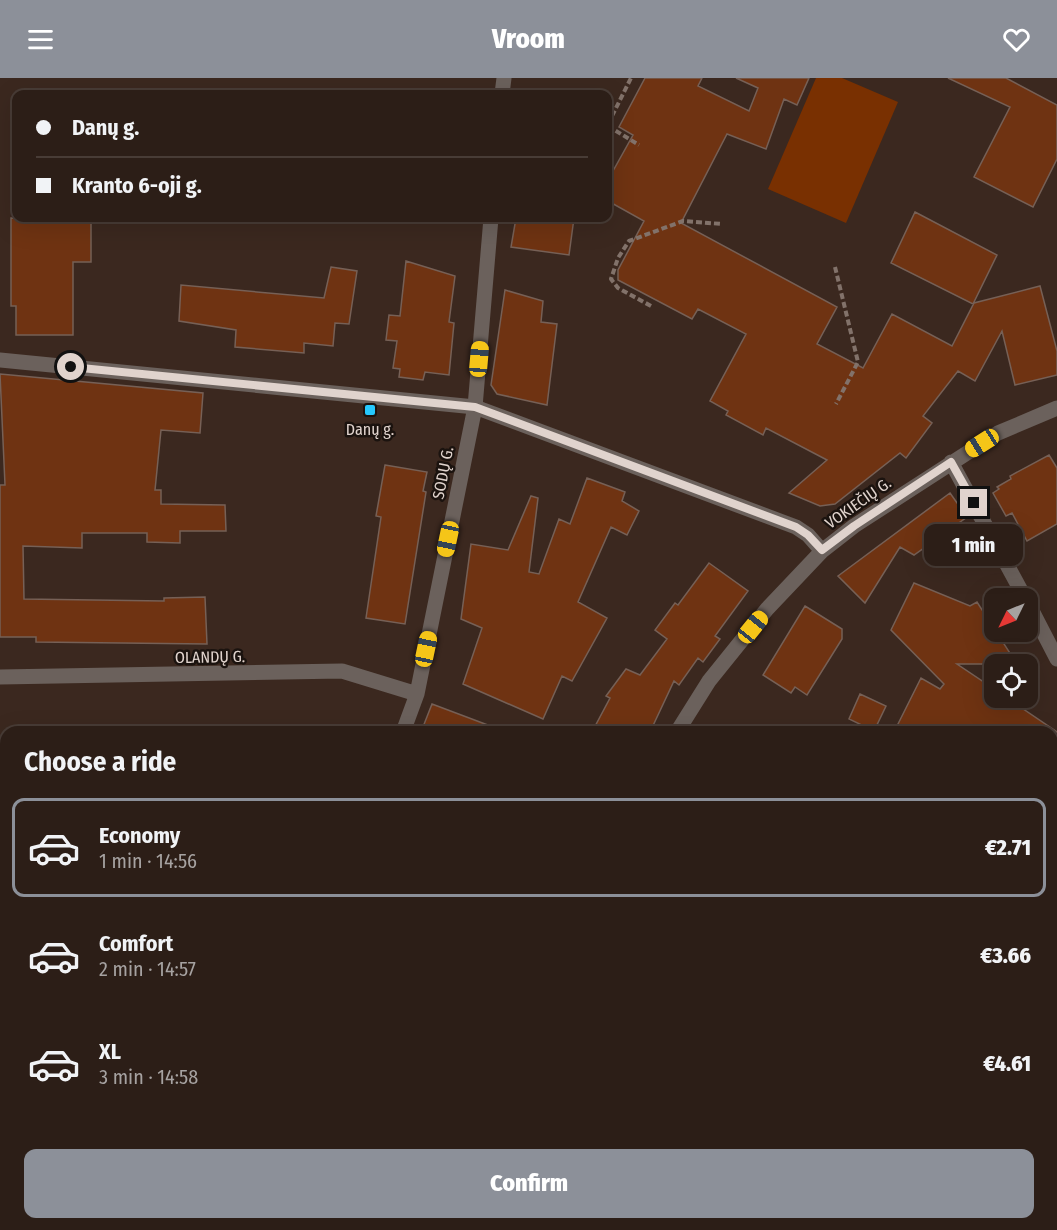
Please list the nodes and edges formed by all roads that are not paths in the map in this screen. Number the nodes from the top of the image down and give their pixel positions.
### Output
1 (491, 222) edge
2 (0, 360) edge
3 (475, 407) junction
4 (1057, 408) edge
5 (951, 462) junction
6 (822, 550) junction
7 (1020, 588) edge
8 (1038, 622) edge
9 (1057, 659) edge
10 (0, 676) edge
11 (417, 694) junction
12 (406, 726) edge
13 (681, 726) edge

1 - 3 street, SODŲ G.
2 - 3 street
3 - 6 street
3 - 11 street, SODŲ G.
4 - 5 street, VOKIEČIŲ G.
5 - 6 street, VOKIEČIŲ G.
5 - 7 street
6 - 13 street, VOKIEČIŲ G.
8 - 9 street
10 - 11 street, OLANDŲ G.
11 - 12 street, SODŲ G.

